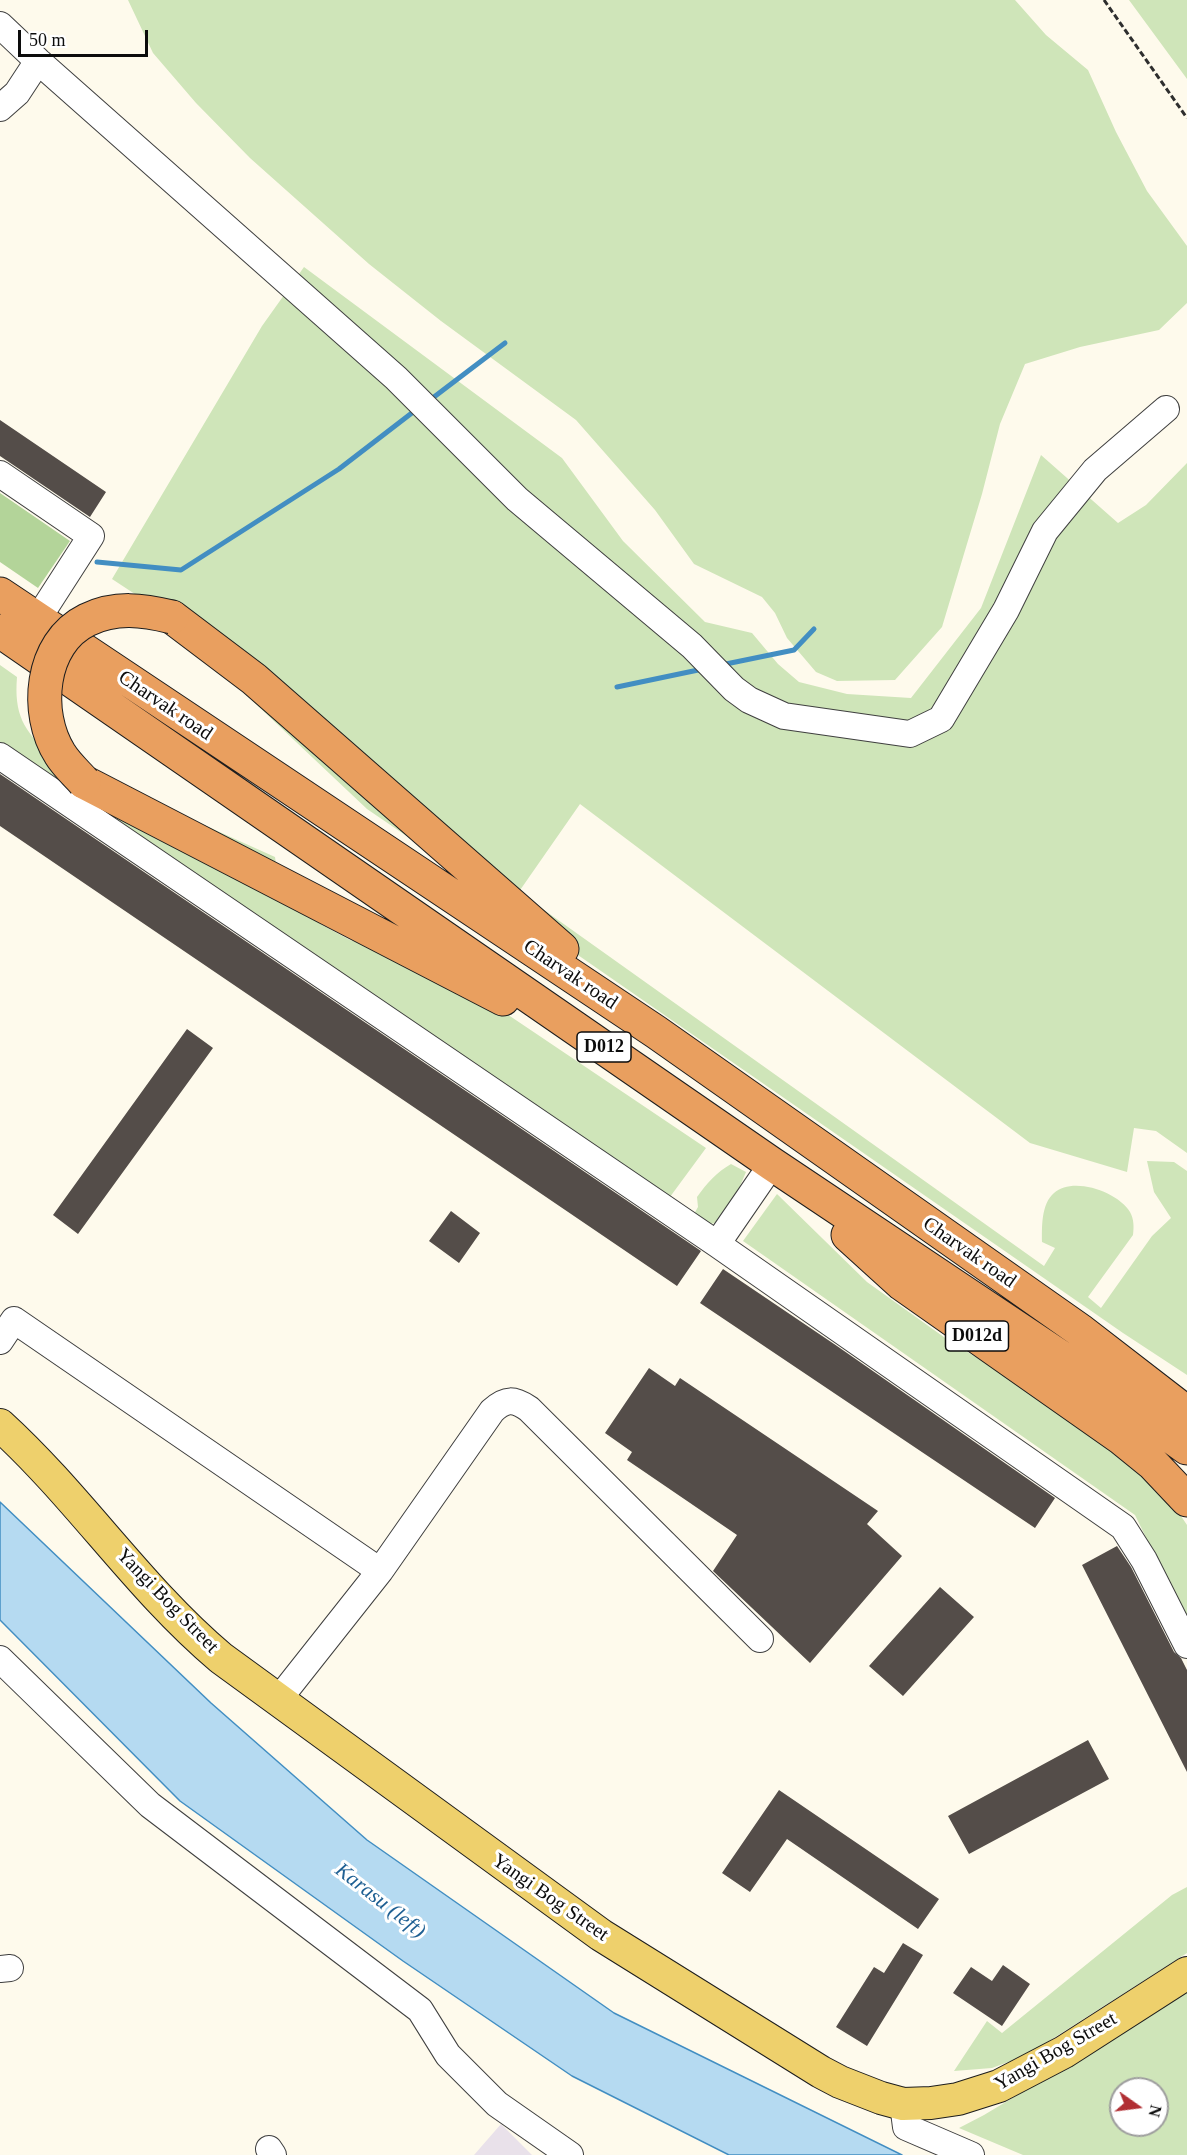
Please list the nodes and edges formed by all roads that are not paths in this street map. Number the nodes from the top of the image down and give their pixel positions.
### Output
1 (0, 25) edge
2 (38, 61) junction
3 (0, 108) edge
4 (1166, 409) dead end
5 (0, 474) edge
6 (0, 594) edge
7 (37, 620) junction
8 (0, 632) edge
9 (0, 756) edge
10 (656, 1032) junction
11 (632, 1066) junction
12 (772, 1164) junction
13 (717, 1244) junction
14 (1081, 1332) junction
15 (0, 1341) edge
16 (1187, 1406) edge
17 (1187, 1413) edge
18 (0, 1425) edge
19 (1187, 1448) edge
20 (1187, 1500) edge
21 (380, 1570) junction
22 (760, 1639) dead end
23 (1187, 1645) edge
24 (0, 1659) edge
25 (278, 1700) junction
26 (1187, 1973) edge
27 (903, 2104) junction
28 (570, 2155) edge
29 (971, 2155) edge

1 - 2 street
2 - 3 street
2 - 4 street
5 - 7 street
6 - 7 highway, Charvak road / D012
7 - 10 highway, Charvak road / D012
8 - 11 highway, Charvak road / D012
9 - 13 street
10 - 11 highway, bridge
10 - 14 highway, Charvak road / D012
11 - 12 highway, Charvak road / D012
12 - 13 street
12 - 19 highway, Charvak road / D012
12 - 20 highway, D012d
13 - 23 street
14 - 16 main road
14 - 17 highway, Charvak road / D012
15 - 21 street
18 - 25 main road, Yangi Bog Street
21 - 22 street
21 - 25 street
24 - 28 street
25 - 27 main road, Yangi Bog Street
26 - 27 main road, Yangi Bog Street
27 - 29 street

